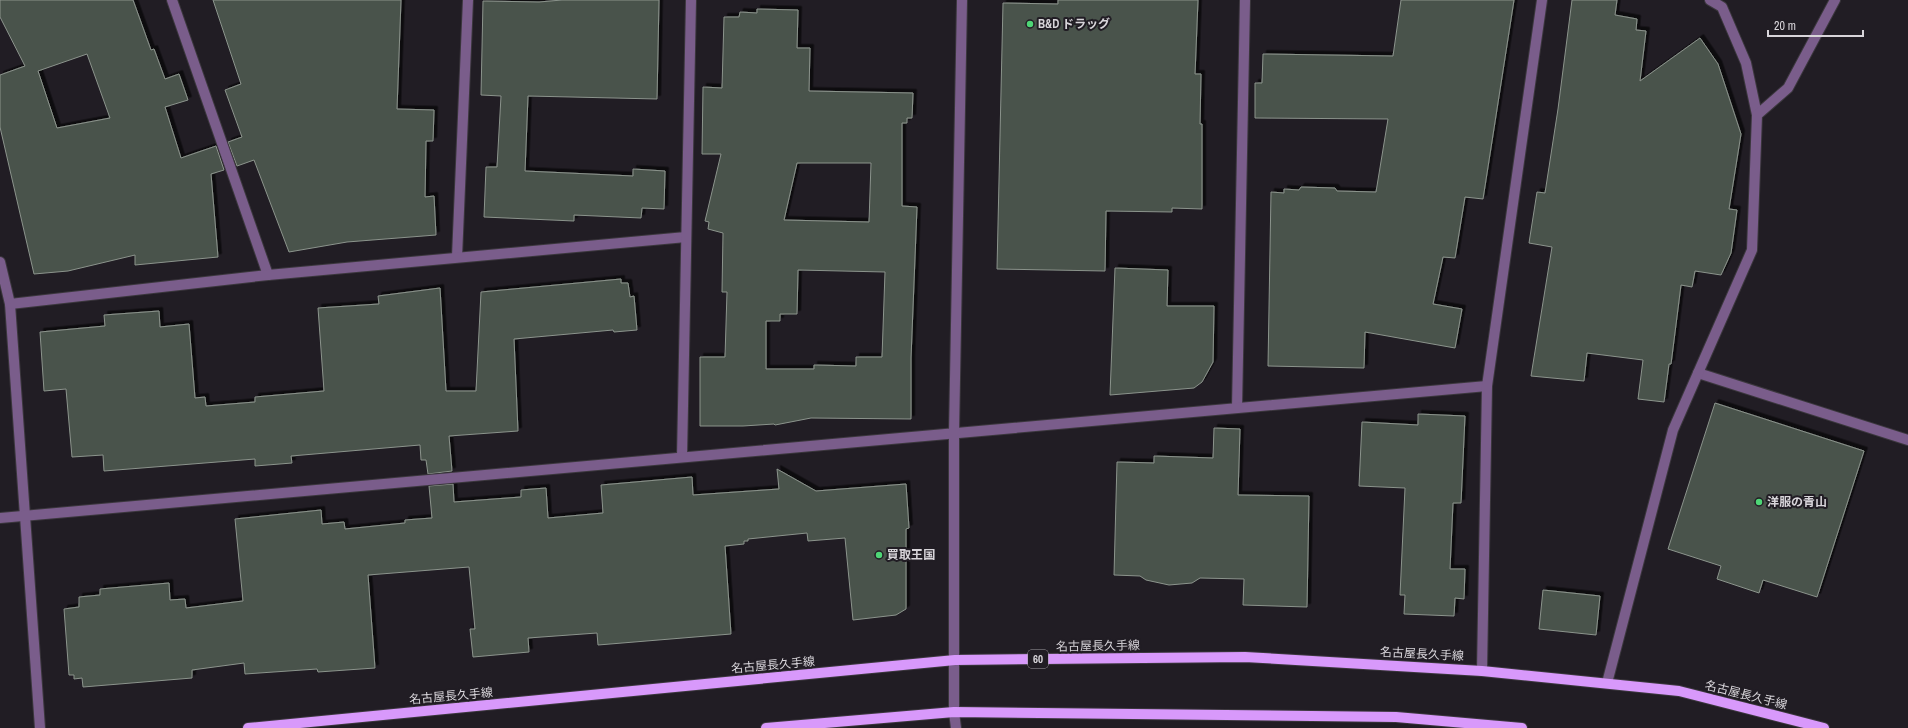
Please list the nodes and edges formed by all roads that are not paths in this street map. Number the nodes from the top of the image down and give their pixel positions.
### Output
1 (172, 0) edge
2 (468, 0) edge
3 (692, 0) edge
4 (962, 0) edge
5 (1245, 0) edge
6 (1542, 0) edge
7 (1710, 0) edge
8 (1835, 0) edge
9 (1757, 115) junction
10 (686, 237) junction
11 (457, 257) junction
12 (0, 262) edge
13 (268, 275) junction
14 (10, 304) junction
15 (1698, 373) junction
16 (1488, 386) junction
17 (1237, 408) junction
18 (954, 433) junction
19 (1908, 440) edge
20 (682, 457) junction
21 (25, 515) junction
22 (0, 518) edge
23 (955, 660) junction
24 (1482, 671) junction
25 (1607, 683) junction
26 (954, 712) junction
27 (40, 728) edge
28 (248, 728) edge
29 (766, 728) edge
30 (956, 728) edge
31 (1522, 728) edge
32 (1824, 728) edge

1 - 13 street
2 - 11 street
3 - 10 street
4 - 18 street
5 - 17 street
6 - 16 street
7 - 9 street
8 - 9 street
9 - 15 street
10 - 11 street
10 - 20 street
11 - 13 street
12 - 14 street
13 - 14 street
14 - 21 street
15 - 19 street
15 - 25 street
16 - 17 street
16 - 24 street
17 - 18 street
18 - 20 street
18 - 23 street
20 - 21 street
21 - 22 street
21 - 27 street
23 - 24 main road, 名古屋長久手線 / 60
23 - 26 street
23 - 28 main road, 名古屋長久手線 / 60
24 - 25 main road, 名古屋長久手線 / 60
25 - 32 main road, 名古屋長久手線 / 60
26 - 29 main road
26 - 30 street
26 - 31 main road

